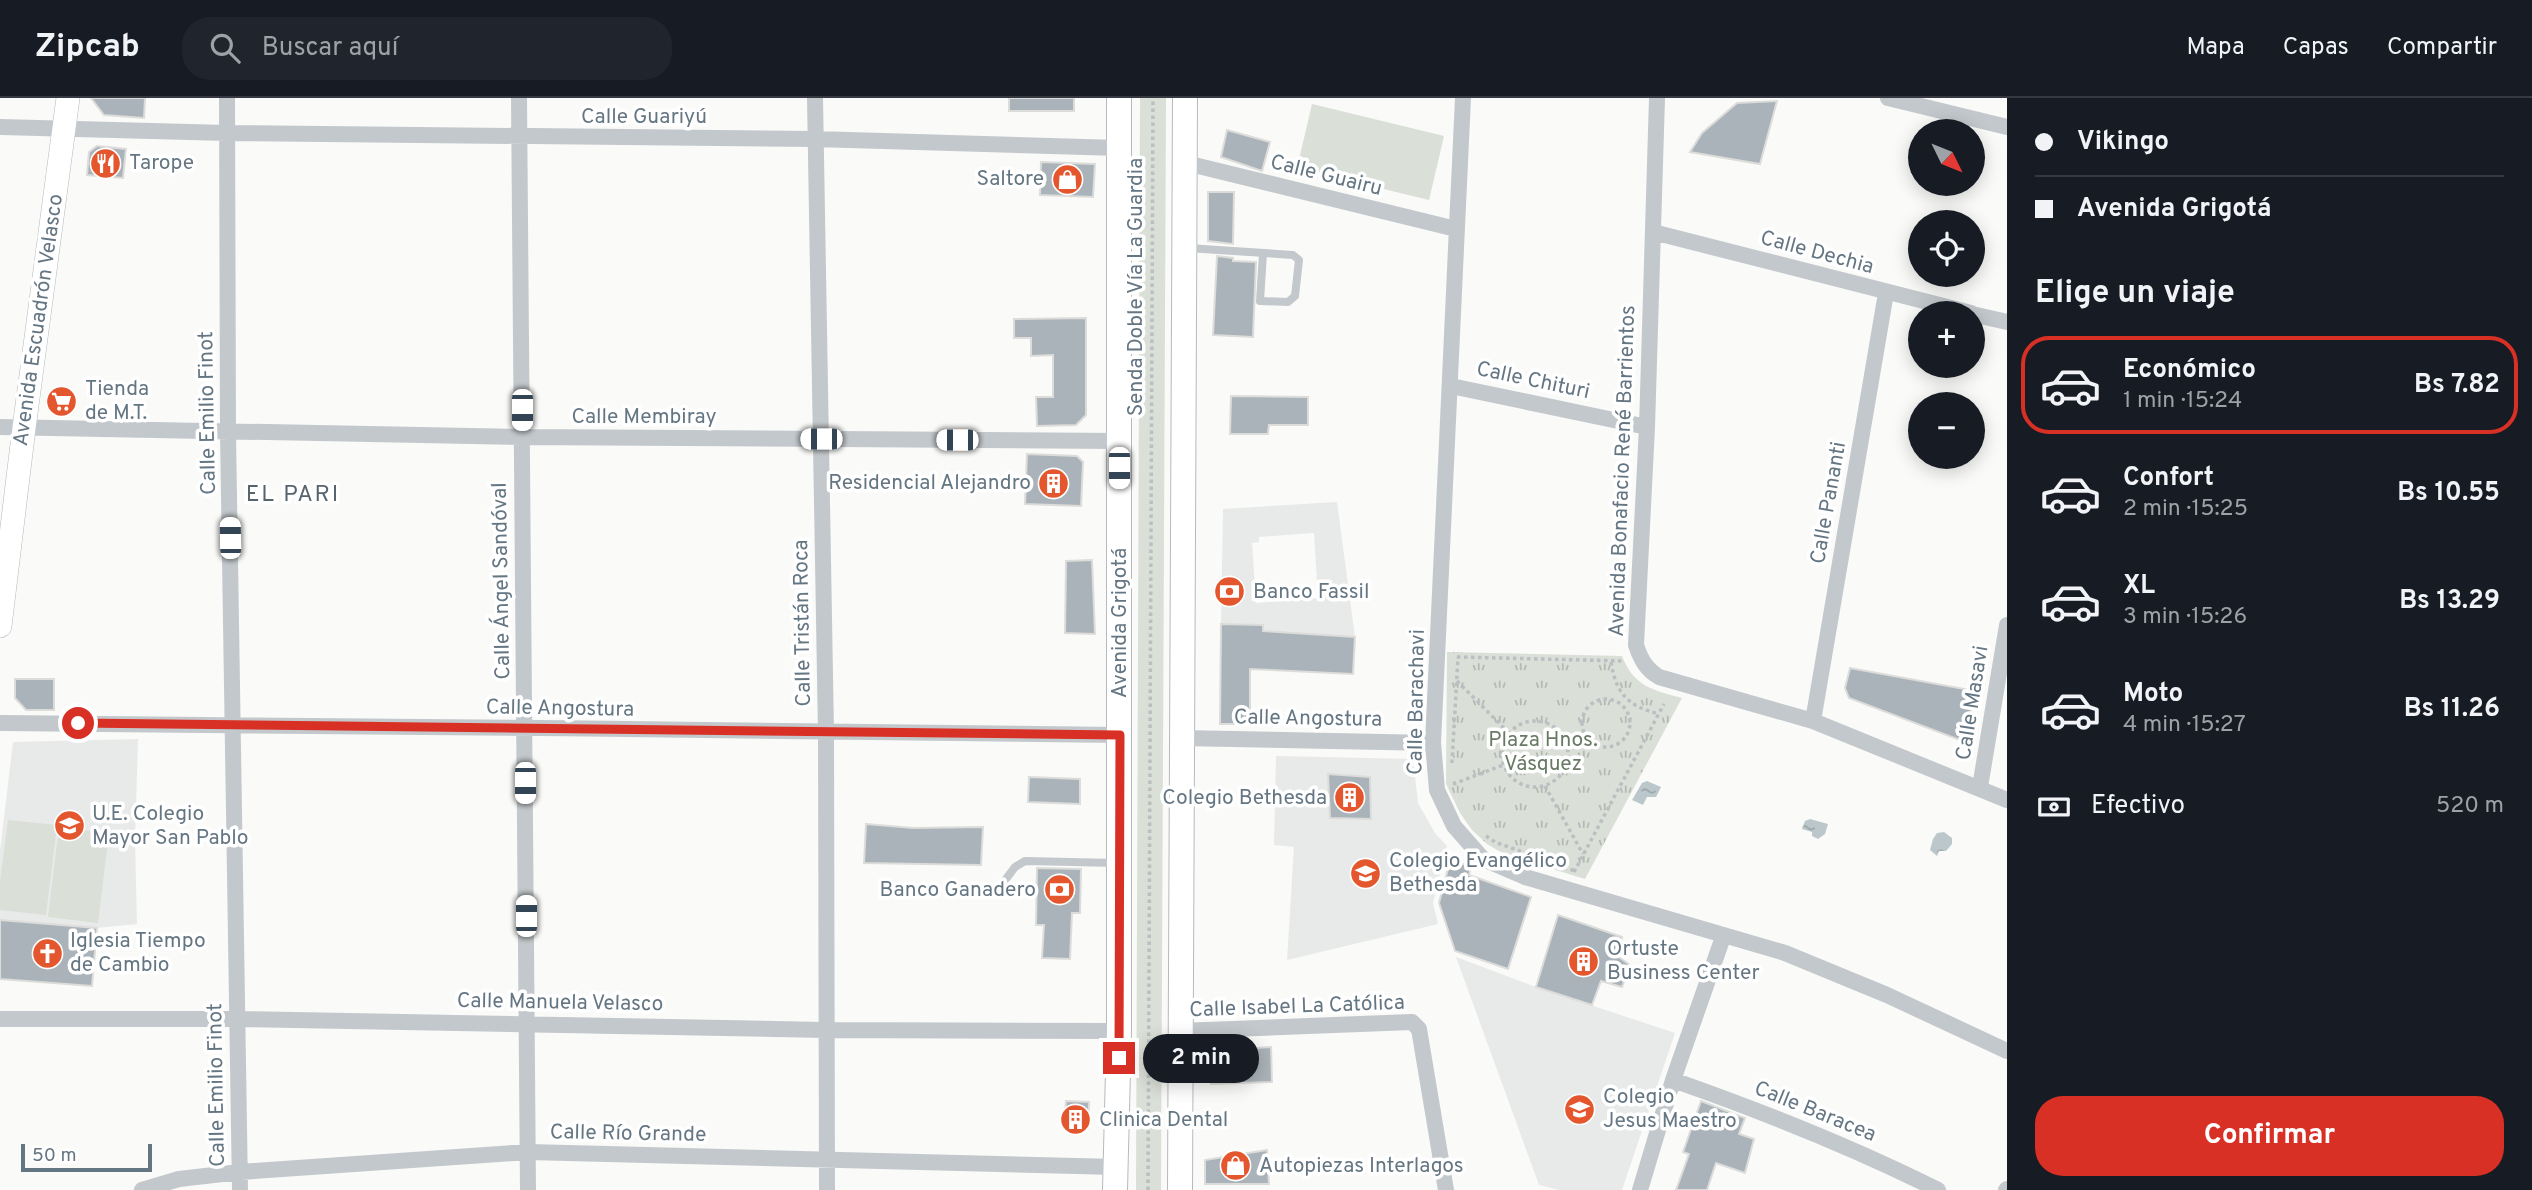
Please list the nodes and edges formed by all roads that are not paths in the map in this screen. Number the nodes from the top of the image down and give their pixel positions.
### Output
1 (68, 98) edge
2 (227, 98) edge
3 (519, 98) edge
4 (815, 98) edge
5 (1119, 98) edge
6 (1185, 98) edge
7 (1463, 98) edge
8 (1657, 98) edge
9 (1888, 98) edge
10 (0, 127) edge
11 (64, 127) junction
12 (2007, 127) edge
13 (227, 133) junction
14 (519, 137) junction
15 (815, 139) junction
16 (1119, 148) junction
17 (1186, 163) junction
18 (1456, 229) junction
19 (1653, 232) junction
20 (1185, 248) junction
21 (1263, 253) junction
22 (1886, 293) junction
23 (1920, 301) edge
24 (1985, 316) edge
25 (2007, 322) edge
26 (1451, 386) junction
27 (0, 427) edge
28 (1647, 427) junction
29 (24, 428) junction
30 (228, 433) junction
31 (522, 437) junction
32 (821, 439) junction
33 (1119, 441) junction
34 (2007, 625) edge
35 (0, 626) edge
36 (1813, 722) junction
37 (0, 723) edge
38 (234, 724) junction
39 (524, 730) junction
40 (825, 733) junction
41 (1120, 735) junction
42 (1181, 738) junction
43 (1433, 743) junction
44 (1980, 787) junction
45 (2007, 800) edge
46 (1120, 863) junction
47 (1000, 887) dead end
48 (1723, 937) junction
49 (0, 1018) edge
50 (236, 1019) junction
51 (527, 1023) junction
52 (825, 1030) junction
53 (1119, 1031) junction
54 (1179, 1031) junction
55 (2007, 1051) edge
56 (1673, 1080) junction
57 (528, 1152) junction
58 (826, 1160) junction
59 (240, 1172) junction
60 (1116, 1179) edge
61 (142, 1190) edge
62 (240, 1190) edge
63 (528, 1190) edge
64 (827, 1190) edge
65 (1180, 1190) edge
66 (1446, 1190) edge
67 (1640, 1190) edge
68 (1938, 1190) edge

1 - 11 street, Avenida Escuadrón Velasco
2 - 13 street, Calle Emilio Finot
3 - 14 street, Calle Ángel Sandóval
4 - 15 street, Calle Tristán Roca
5 - 16 main road, Avenida Grigotá
6 - 17 main road
7 - 18 street, Calle Barachavi
8 - 19 street, Avenida Bonafacio René Barrientos
9 - 12 street
10 - 11 street, Calle Guariyú
11 - 13 street, Calle Guariyú
11 - 29 street, Avenida Escuadrón Velasco
13 - 14 street, Calle Guariyú
13 - 30 street, Calle Emilio Finot
14 - 15 street, Calle Guariyú
14 - 31 street, Calle Ángel Sandóval
15 - 16 street, Calle Guariyú
15 - 32 street, Calle Tristán Roca
16 - 33 main road, Avenida Grigotá
17 - 18 street, Calle Guairu
17 - 20 main road
18 - 26 street, Calle Barachavi
19 - 22 street, Calle Dechia
19 - 28 street, Avenida Bonafacio René Barrientos
20 - 21 lane
20 - 42 main road
21 - 21 lane
22 - 23 street, Calle Dechia
22 - 36 street, Calle Pananti
24 - 25 street, Calle Dechia
26 - 28 street, Calle Chituri
26 - 43 street, Calle Barachavi
27 - 29 street, Calle Membiray
28 - 36 street, Avenida Bonafacio René Barrientos
29 - 30 street, Calle Membiray
29 - 35 street, Avenida Escuadrón Velasco
30 - 31 street, Calle Membiray
30 - 38 street, Calle Emilio Finot
31 - 32 street, Calle Membiray
31 - 39 street, Calle Ángel Sandóval
32 - 33 street, Calle Membiray
32 - 40 street, Calle Tristán Roca
33 - 41 main road, Avenida Grigotá
34 - 44 street, Calle Masavi
36 - 44 street, Avenida Bonafacio René Barrientos
37 - 38 street, Calle Angostura
38 - 39 street, Calle Angostura
38 - 50 street, Calle Emilio Finot
39 - 40 street, Calle Angostura
39 - 51 street, Calle Ángel Sandóval
40 - 41 street, Calle Angostura
40 - 52 street, Calle Tristán Roca
41 - 46 main road, Avenida Grigotá
42 - 43 street, Calle Angostura
42 - 54 main road
43 - 48 street, Calle Barachavi
44 - 45 street, Avenida Bonafacio René Barrientos
46 - 47 lane
46 - 53 main road, Avenida Grigotá
48 - 55 street, Calle Barachavi
48 - 56 street
49 - 50 street, Calle Manuela Velasco
50 - 51 street, Calle Manuela Velasco
50 - 59 street, Calle Emilio Finot
51 - 52 street, Calle Manuela Velasco
51 - 57 street, Calle Ángel Sandóval
52 - 53 street, Calle Manuela Velasco
52 - 58 street, Calle Tristán Roca
53 - 60 main road, Avenida Grigotá
54 - 65 main road
54 - 66 street, Calle Isabel La Católica
56 - 67 street
56 - 68 street, Calle Baracea
57 - 58 street, Calle Río Grande
57 - 59 street, Calle Río Grande
57 - 63 street, Calle Ángel Sandóval
58 - 60 street, Calle Río Grande
58 - 64 street, Calle Tristán Roca
59 - 61 street, Calle Río Grande
59 - 62 street, Calle Emilio Finot

